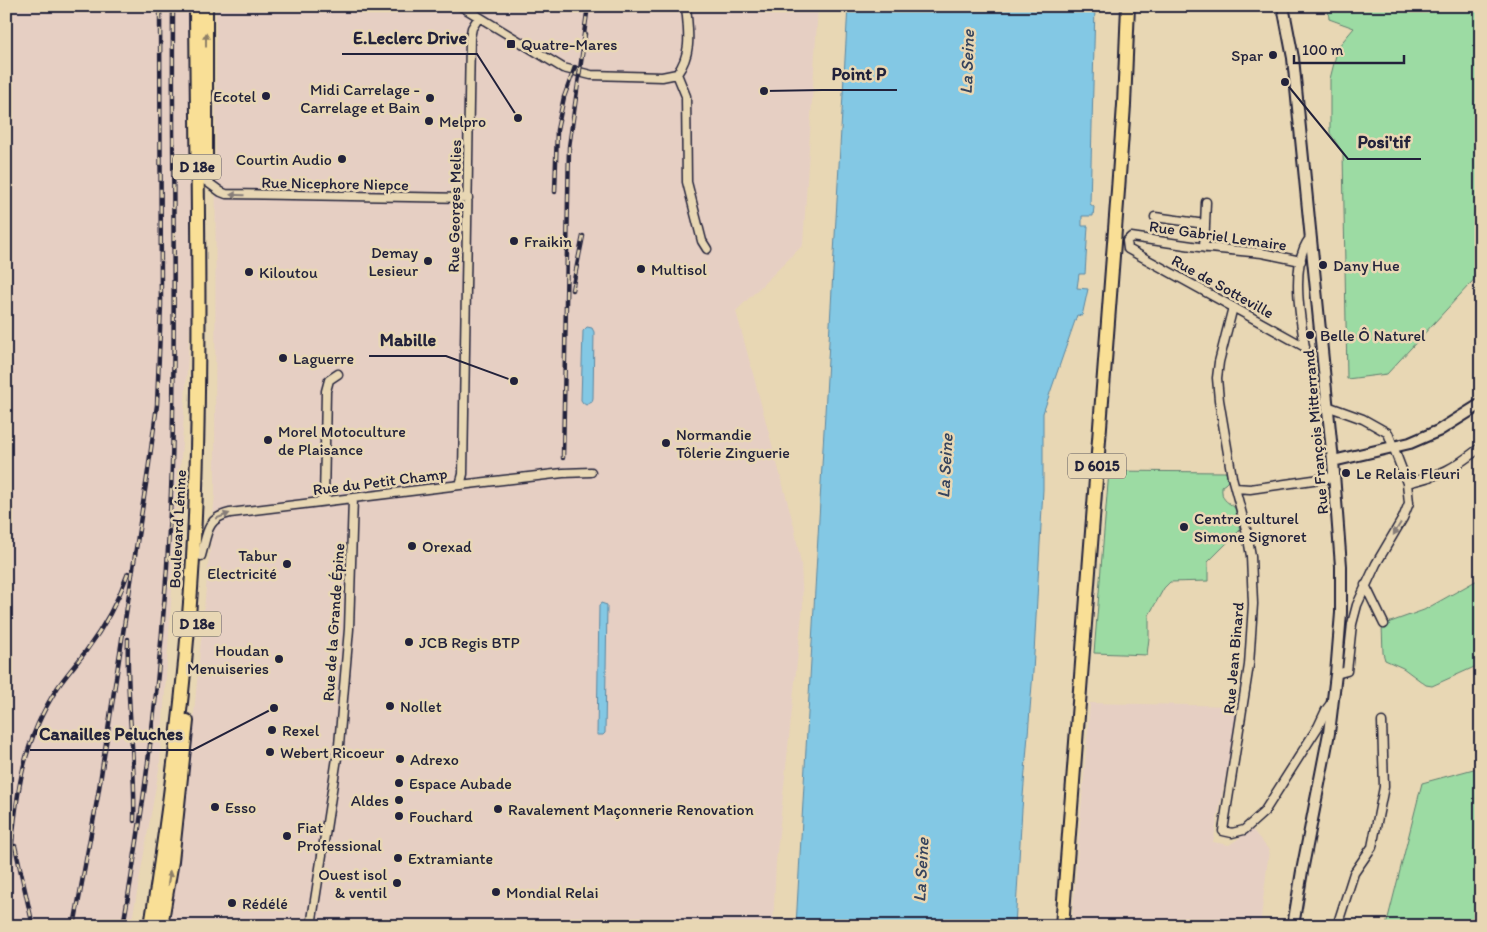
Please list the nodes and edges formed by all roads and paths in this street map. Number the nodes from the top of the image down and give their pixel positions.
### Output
1 (196, 6) edge
2 (206, 6) edge
3 (686, 6) edge
4 (1128, 6) edge
5 (1283, 6) edge
6 (467, 8) edge
7 (479, 17) junction
8 (677, 74) junction
9 (206, 181) junction
10 (468, 198) junction
11 (1206, 202) dead end
12 (1155, 216) dead end
13 (1205, 224) junction
14 (1310, 238) junction
15 (1204, 248) junction
16 (1128, 249) joint
17 (707, 250) dead end
18 (1301, 261) junction
19 (1233, 307) junction
20 (202, 316) junction
21 (1304, 347) joint
22 (338, 374) dead end
23 (1481, 404) edge
24 (1327, 406) junction
25 (1393, 447) junction
26 (1481, 447) edge
27 (1333, 461) junction
28 (591, 472) dead end
29 (1334, 477) junction
30 (1408, 483) junction
31 (460, 485) junction
32 (1235, 488) junction
33 (353, 498) junction
34 (324, 501) junction
35 (201, 556) junction
36 (1365, 585) junction
37 (1384, 624) dead end
38 (1336, 674) junction
39 (1334, 700) junction
40 (1382, 722) dead end
41 (1293, 921) edge
42 (151, 926) edge
43 (161, 926) edge
44 (311, 926) edge
45 (1062, 926) edge
46 (1337, 926) edge

1 - 20 main road, D 18e
9 -> 2 main road, D 18e
3 - 8 street
4 - 45 main road, D 6015
5 - 14 street, Rue François Mitterrand
6 - 7 street
7 - 8 street
7 - 10 street, Rue Georges Melies
8 - 17 street
10 -> 9 street, Rue Nicephore Niepce
9 - 20 main road, D 18e
10 - 31 street, Rue Georges Melies
11 - 13 street
12 - 13 street
13 - 15 street
14 - 18 street, Rue Gabriel Lemaire
14 - 24 street, Rue François Mitterrand
15 - 16 street, Rue Gabriel Lemaire
15 - 18 street, Rue Gabriel Lemaire
16 - 19 street, Rue de Sotteville
18 - 21 street, Rue Gabriel Lemaire
19 - 21 street, Rue de Sotteville
19 - 32 street, Rue Jean Binard
20 - 35 main road, Boulevard Lénine / D 18e
20 - 42 main road, Boulevard Lénine / D 18e
22 - 34 street
23 - 25 street
24 - 25 street
24 - 27 street, Rue François Mitterrand
25 - 27 street
25 - 30 street
26 - 30 street
27 - 29 street, Rue François Mitterrand
28 - 31 street, Rue du Petit Champ
29 - 32 street
29 - 38 street, Rue François Mitterrand
30 -> 36 street
31 - 33 street, Rue du Petit Champ
32 - 39 street, Rue Jean Binard
33 - 34 street, Rue du Petit Champ
33 - 44 street, Rue de la Grande Épine
35 -> 34 street, Rue du Petit Champ
43 -> 35 main road, Boulevard Lénine / D 18e
36 - 37 street
36 - 38 street
38 - 39 street, Rue François Mitterrand
39 - 41 street, Rue François Mitterrand
40 - 46 street

